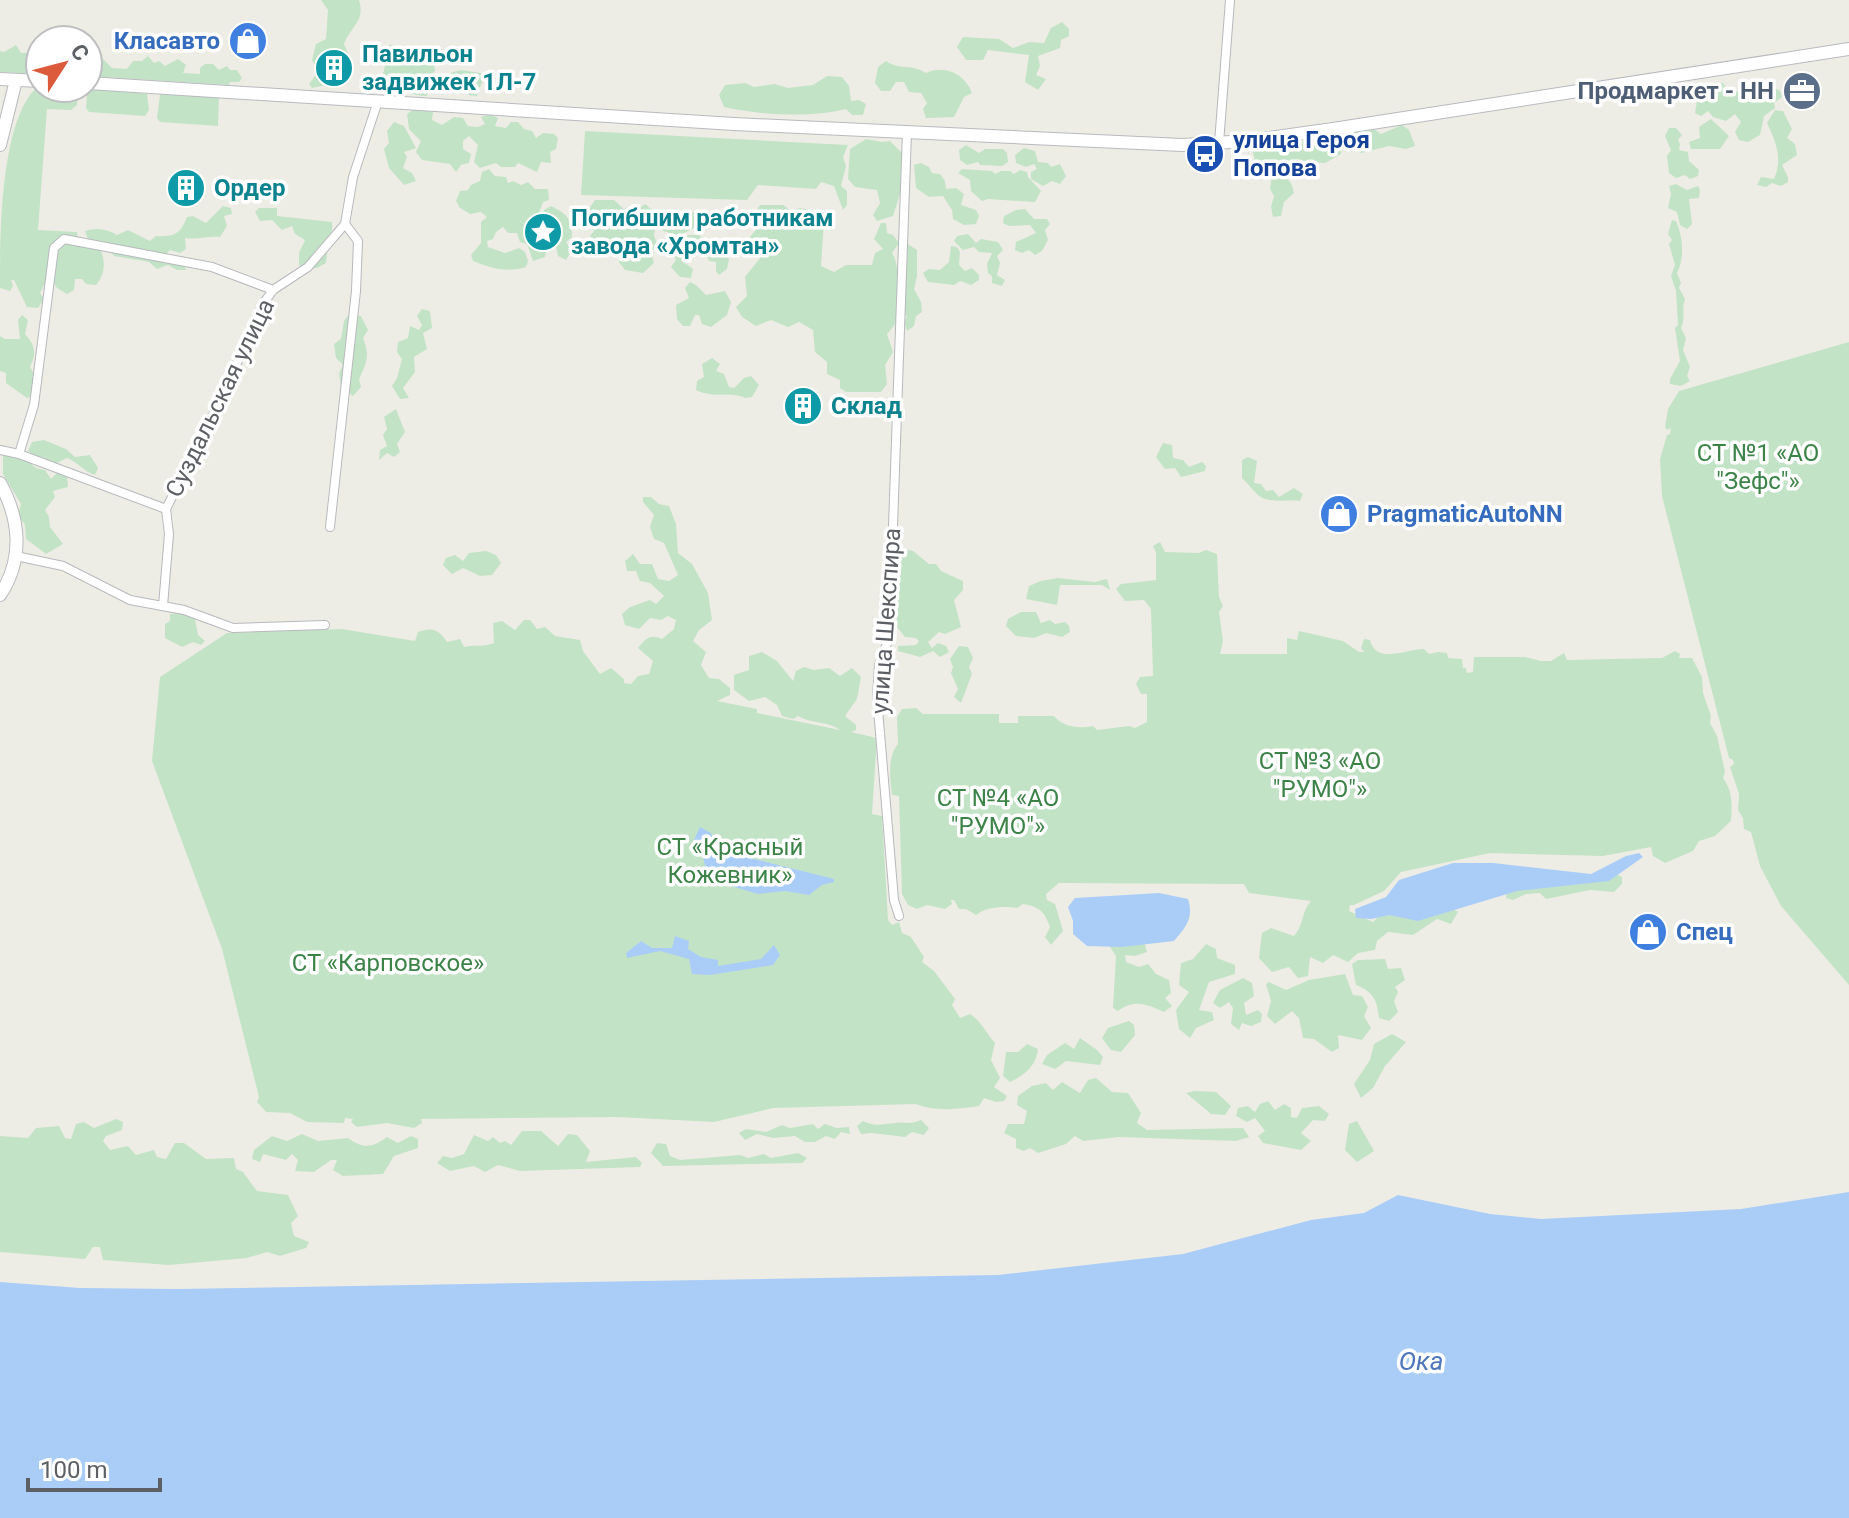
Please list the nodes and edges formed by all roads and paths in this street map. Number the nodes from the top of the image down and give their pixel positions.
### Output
1 (1230, 0) edge
2 (1849, 49) edge
3 (0, 79) edge
4 (16, 80) junction
5 (24, 80) edge
6 (104, 84) edge
7 (378, 101) junction
8 (907, 132) junction
9 (1219, 143) junction
10 (0, 145) edge
11 (345, 224) junction
12 (273, 290) junction
13 (0, 450) edge
14 (19, 454) junction
15 (0, 483) edge
16 (166, 509) junction
17 (330, 527) dead end
18 (16, 556) junction
19 (0, 595) edge
20 (163, 606) junction
21 (325, 625) dead end
22 (899, 916) dead end

1 - 9 street
2 - 9 street
3 - 4 street
4 - 5 street
4 - 10 street
6 - 7 street
7 - 8 street
7 - 11 street
8 - 9 street
8 - 22 street, улица Шекспира
11 - 12 street, Суздальская улица
11 - 17 street
12 - 14 street
12 - 16 street, Суздальская улица
13 - 14 street, Суздальская улица
14 - 16 street, Суздальская улица
15 - 18 street
16 - 20 street
18 - 19 street
18 - 20 street
20 - 21 street

